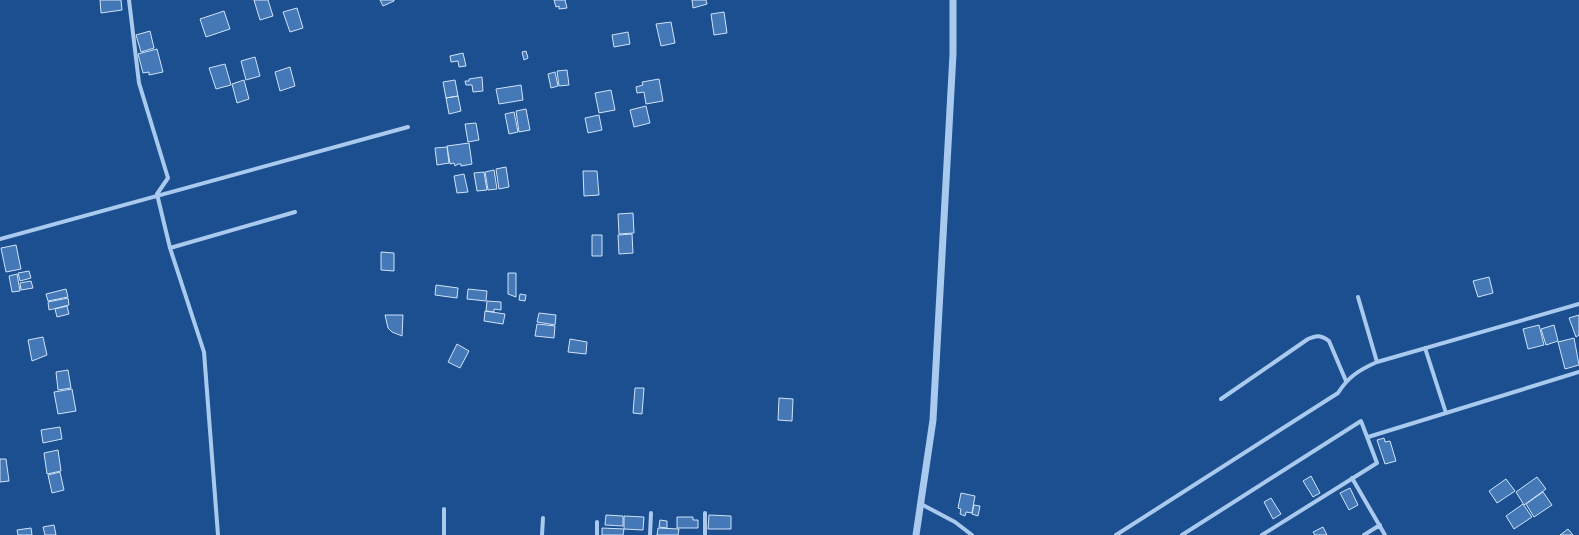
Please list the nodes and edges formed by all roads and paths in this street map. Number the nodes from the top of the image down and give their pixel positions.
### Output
1 (129, 0) edge
2 (953, 0) edge
3 (408, 127) dead end
4 (156, 194) junction
5 (295, 212) dead end
6 (0, 239) edge
7 (170, 248) junction
8 (1358, 297) dead end
9 (1579, 304) edge
10 (1425, 348) junction
11 (1377, 362) junction
12 (1579, 372) edge
13 (1346, 381) junction
14 (1221, 399) dead end
15 (1446, 413) junction
16 (1368, 437) junction
17 (1352, 478) junction
18 (921, 504) junction
19 (444, 509) dead end
20 (651, 513) dead end
21 (705, 513) dead end
22 (543, 518) dead end
23 (597, 522) dead end
24 (1380, 526) junction
25 (218, 535) edge
26 (444, 535) edge
27 (542, 535) edge
28 (597, 535) edge
29 (650, 535) edge
30 (705, 535) edge
31 (916, 535) edge
32 (972, 535) edge
33 (1116, 535) edge
34 (1182, 535) edge
35 (1262, 535) edge
36 (1364, 535) edge
37 (1385, 535) edge

1 - 4 street
2 - 18 street
3 - 4 street
4 - 6 street
4 - 7 street
5 - 7 street
7 - 25 street
8 - 11 street
9 - 10 street
10 - 11 street
10 - 15 street
11 - 13 street
12 - 15 street
13 - 14 street
13 - 33 street
15 - 16 street
16 - 17 street
16 - 34 street
17 - 24 street
17 - 35 street
18 - 31 street
18 - 32 street
19 - 26 street
20 - 29 street
21 - 30 street
22 - 27 street
23 - 28 street
24 - 36 street
24 - 37 street

